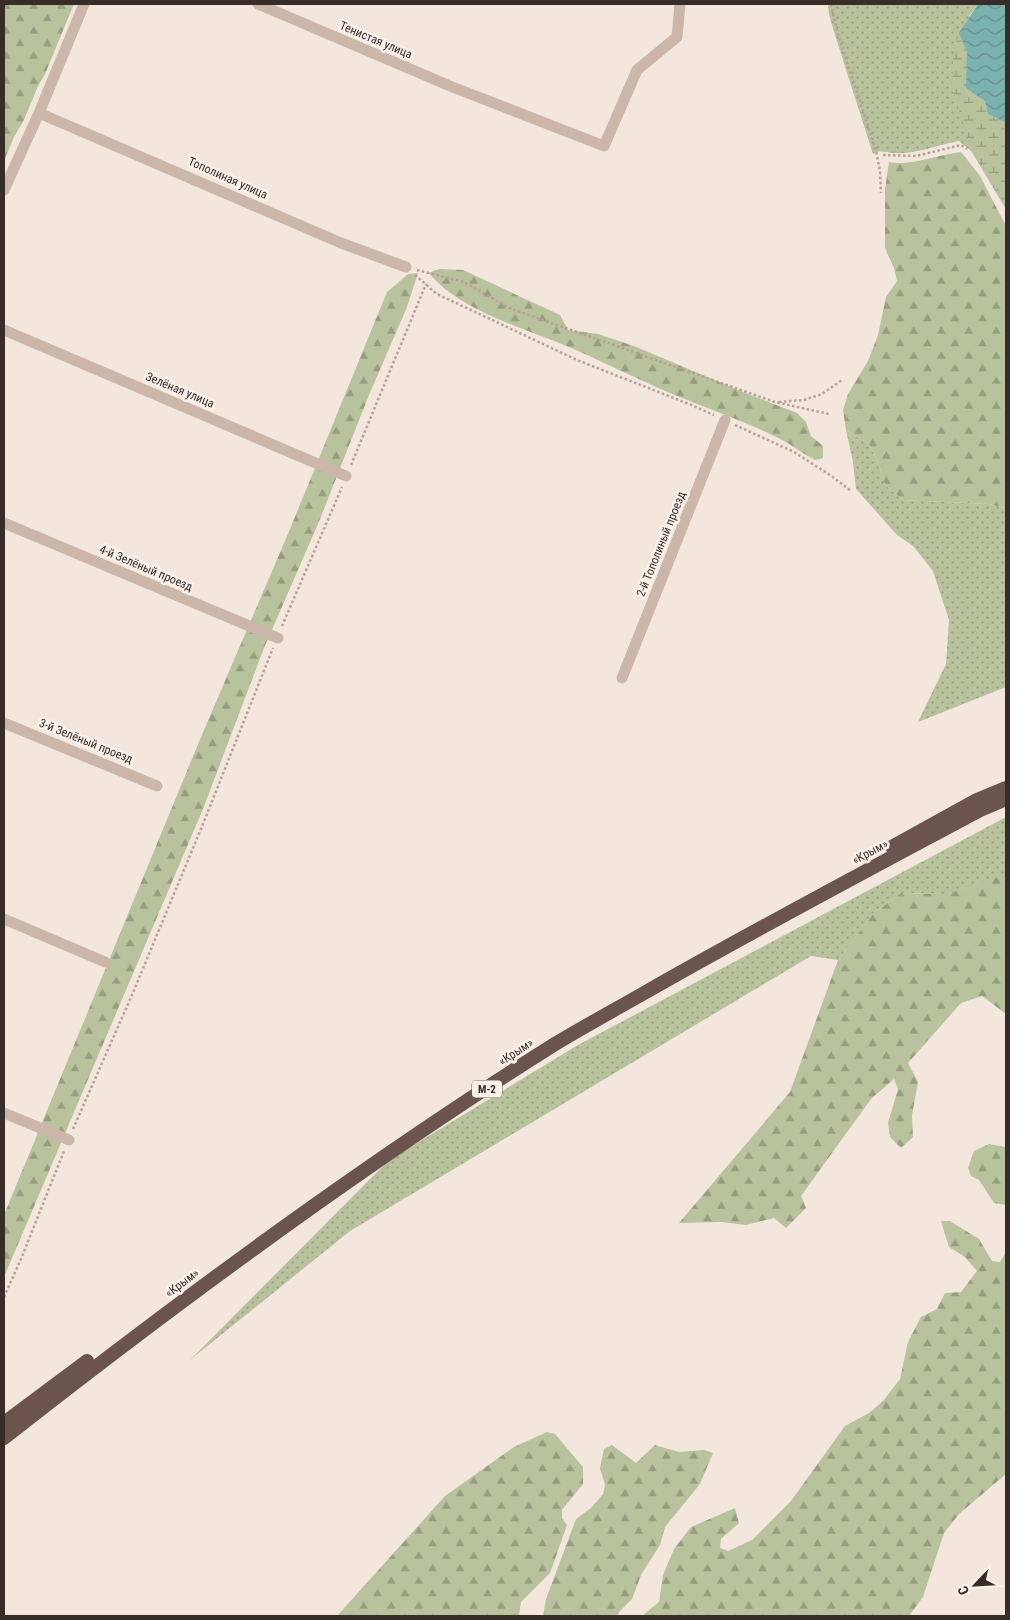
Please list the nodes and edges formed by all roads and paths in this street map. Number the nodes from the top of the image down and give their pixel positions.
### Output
1 (84, 4) edge
2 (258, 4) edge
3 (680, 4) edge
4 (831, 4) edge
5 (39, 112) junction
6 (967, 150) dead end
7 (883, 155) dead end
8 (4, 190) edge
9 (881, 193) dead end
10 (406, 267) junction
11 (426, 284) junction
12 (4, 330) edge
13 (842, 380) dead end
14 (775, 402) junction
15 (829, 414) dead end
16 (725, 420) junction
17 (346, 476) junction
18 (850, 490) dead end
19 (4, 523) edge
20 (278, 638) junction
21 (622, 678) dead end
22 (4, 723) edge
23 (157, 786) dead end
24 (1006, 788) edge
25 (1006, 798) edge
26 (4, 919) edge
27 (104, 962) dead end
28 (4, 1113) edge
29 (69, 1140) junction
30 (4, 1296) edge
31 (4, 1423) edge
32 (4, 1438) edge

1 - 5 street
2 - 3 street, Тенистая улица
4 - 9 path
5 - 8 street
5 - 10 street, Тополиная улица
6 - 7 path
10 - 11 path
10 - 14 path
11 - 16 path
11 - 17 path
12 - 17 street, Зелёная улица
13 - 14 path
14 - 15 path
16 - 18 path
16 - 21 street, 2-й Тополиный проезд
17 - 20 path
19 - 20 street, 4-й Зелёный проезд
20 - 29 path
22 - 23 street, 3-й Зелёный проезд
24 - 31 highway
25 - 32 highway, «Крым» / М-2
26 - 27 street
28 - 29 street
29 - 30 path

